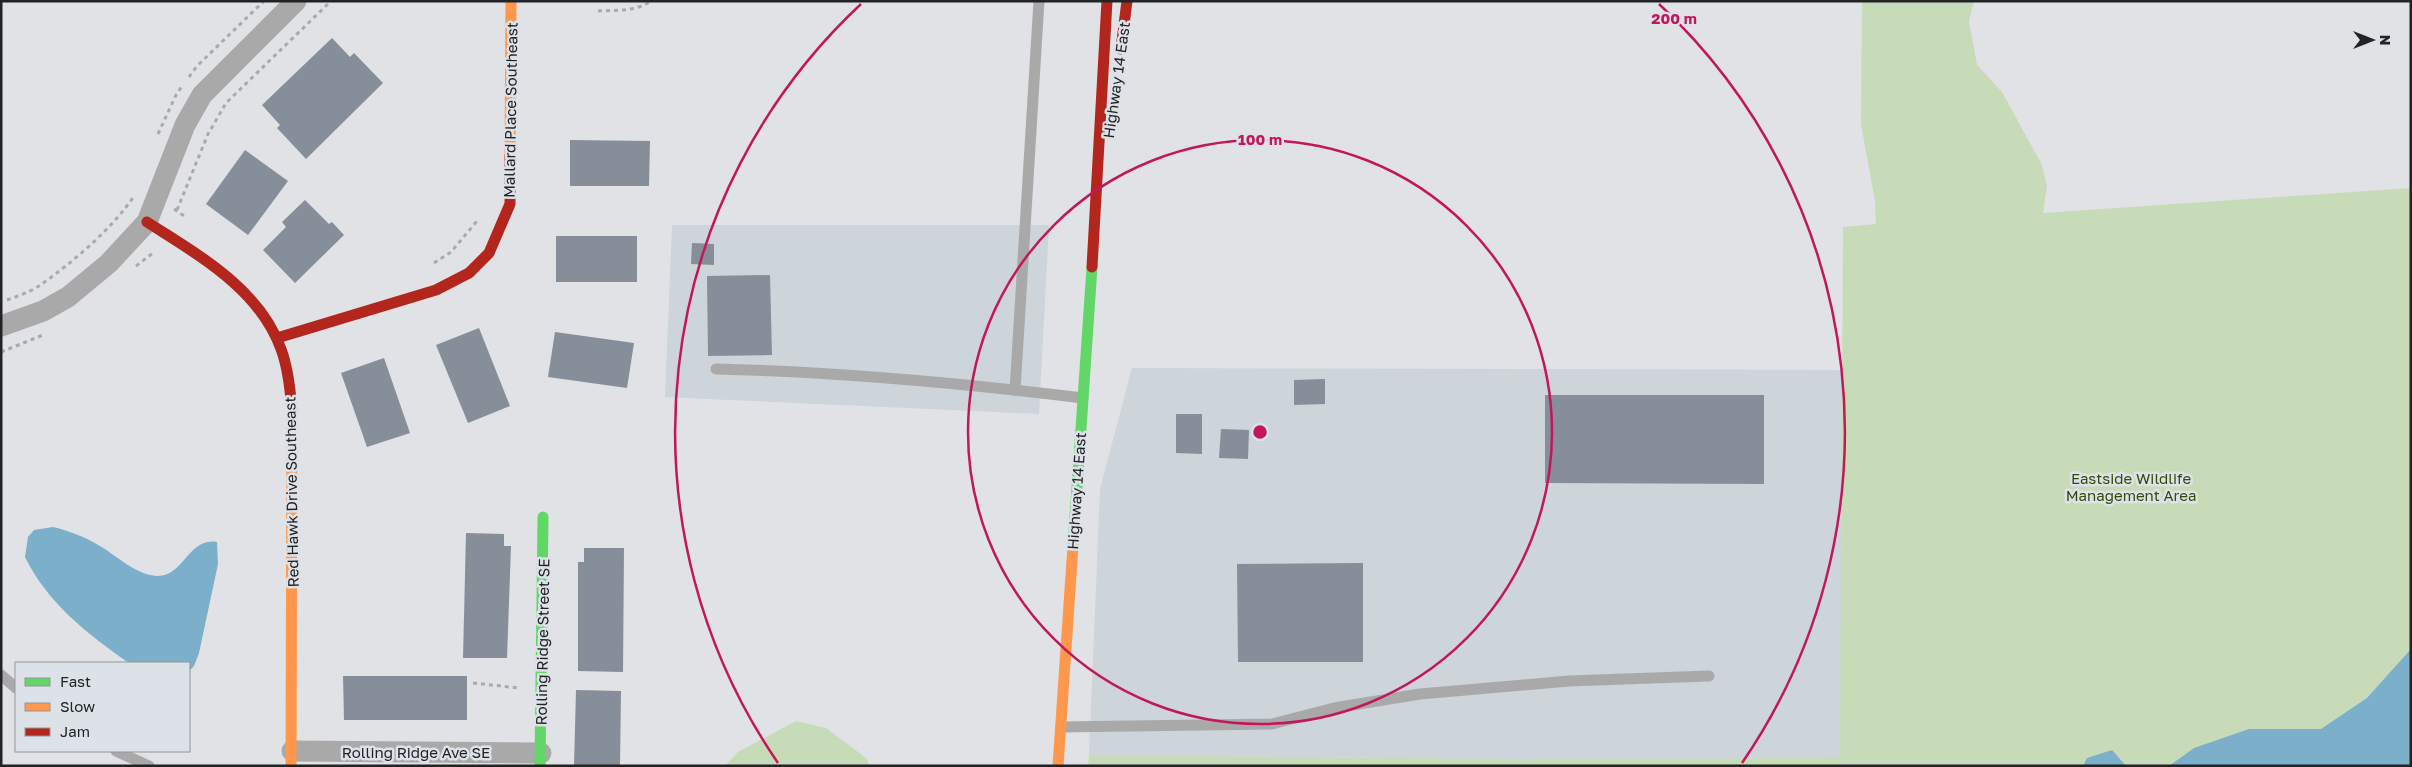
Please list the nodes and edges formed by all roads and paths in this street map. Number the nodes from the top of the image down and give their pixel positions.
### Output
1 (296, 1) edge
2 (331, 1) edge
3 (511, 1) edge
4 (651, 1) edge
5 (1039, 1) edge
6 (1107, 1) edge
7 (1127, 1) edge
8 (598, 11) dead end
9 (1120, 56) dead end
10 (1113, 104) dead end
11 (136, 192) dead end
12 (177, 210) dead end
13 (481, 215) dead end
14 (1095, 217) junction
15 (147, 222) junction
16 (153, 252) dead end
17 (161, 258) dead end
18 (430, 265) dead end
19 (1, 303) edge
20 (1, 326) edge
21 (276, 338) junction
22 (716, 369) dead end
23 (1015, 390) junction
24 (1083, 398) junction
25 (543, 517) dead end
26 (1, 675) edge
27 (1709, 676) dead end
28 (473, 683) dead end
29 (15, 687) edge
30 (541, 692) junction
31 (1061, 727) junction
32 (118, 752) edge
33 (292, 758) edge
34 (540, 759) edge
35 (149, 766) edge
36 (1058, 766) edge

1 - 15 street
2 - 12 path
3 - 21 street, Mallard Place Southeast
4 - 8 path
5 - 23 lane
6 - 14 street, Highway 14 East
7 - 9 street, Highway 14 East
10 - 14 street, Highway 14 East
11 - 19 path
13 - 18 path
14 - 24 street, Highway 14 East
15 - 20 street
15 - 21 street, Red Hawk Drive Southeast
16 - 17 path
21 - 33 street, Red Hawk Drive Southeast
22 - 23 lane
23 - 24 lane
24 - 31 street, Highway 14 East
25 - 30 street, Rolling Ridge Street SE
26 - 29 lane
27 - 31 lane
28 - 30 path
30 - 34 street, Rolling Ridge Street SE
31 - 36 street, Highway 14 East
32 - 35 lane
33 - 34 street, Rolling Ridge Ave SE

